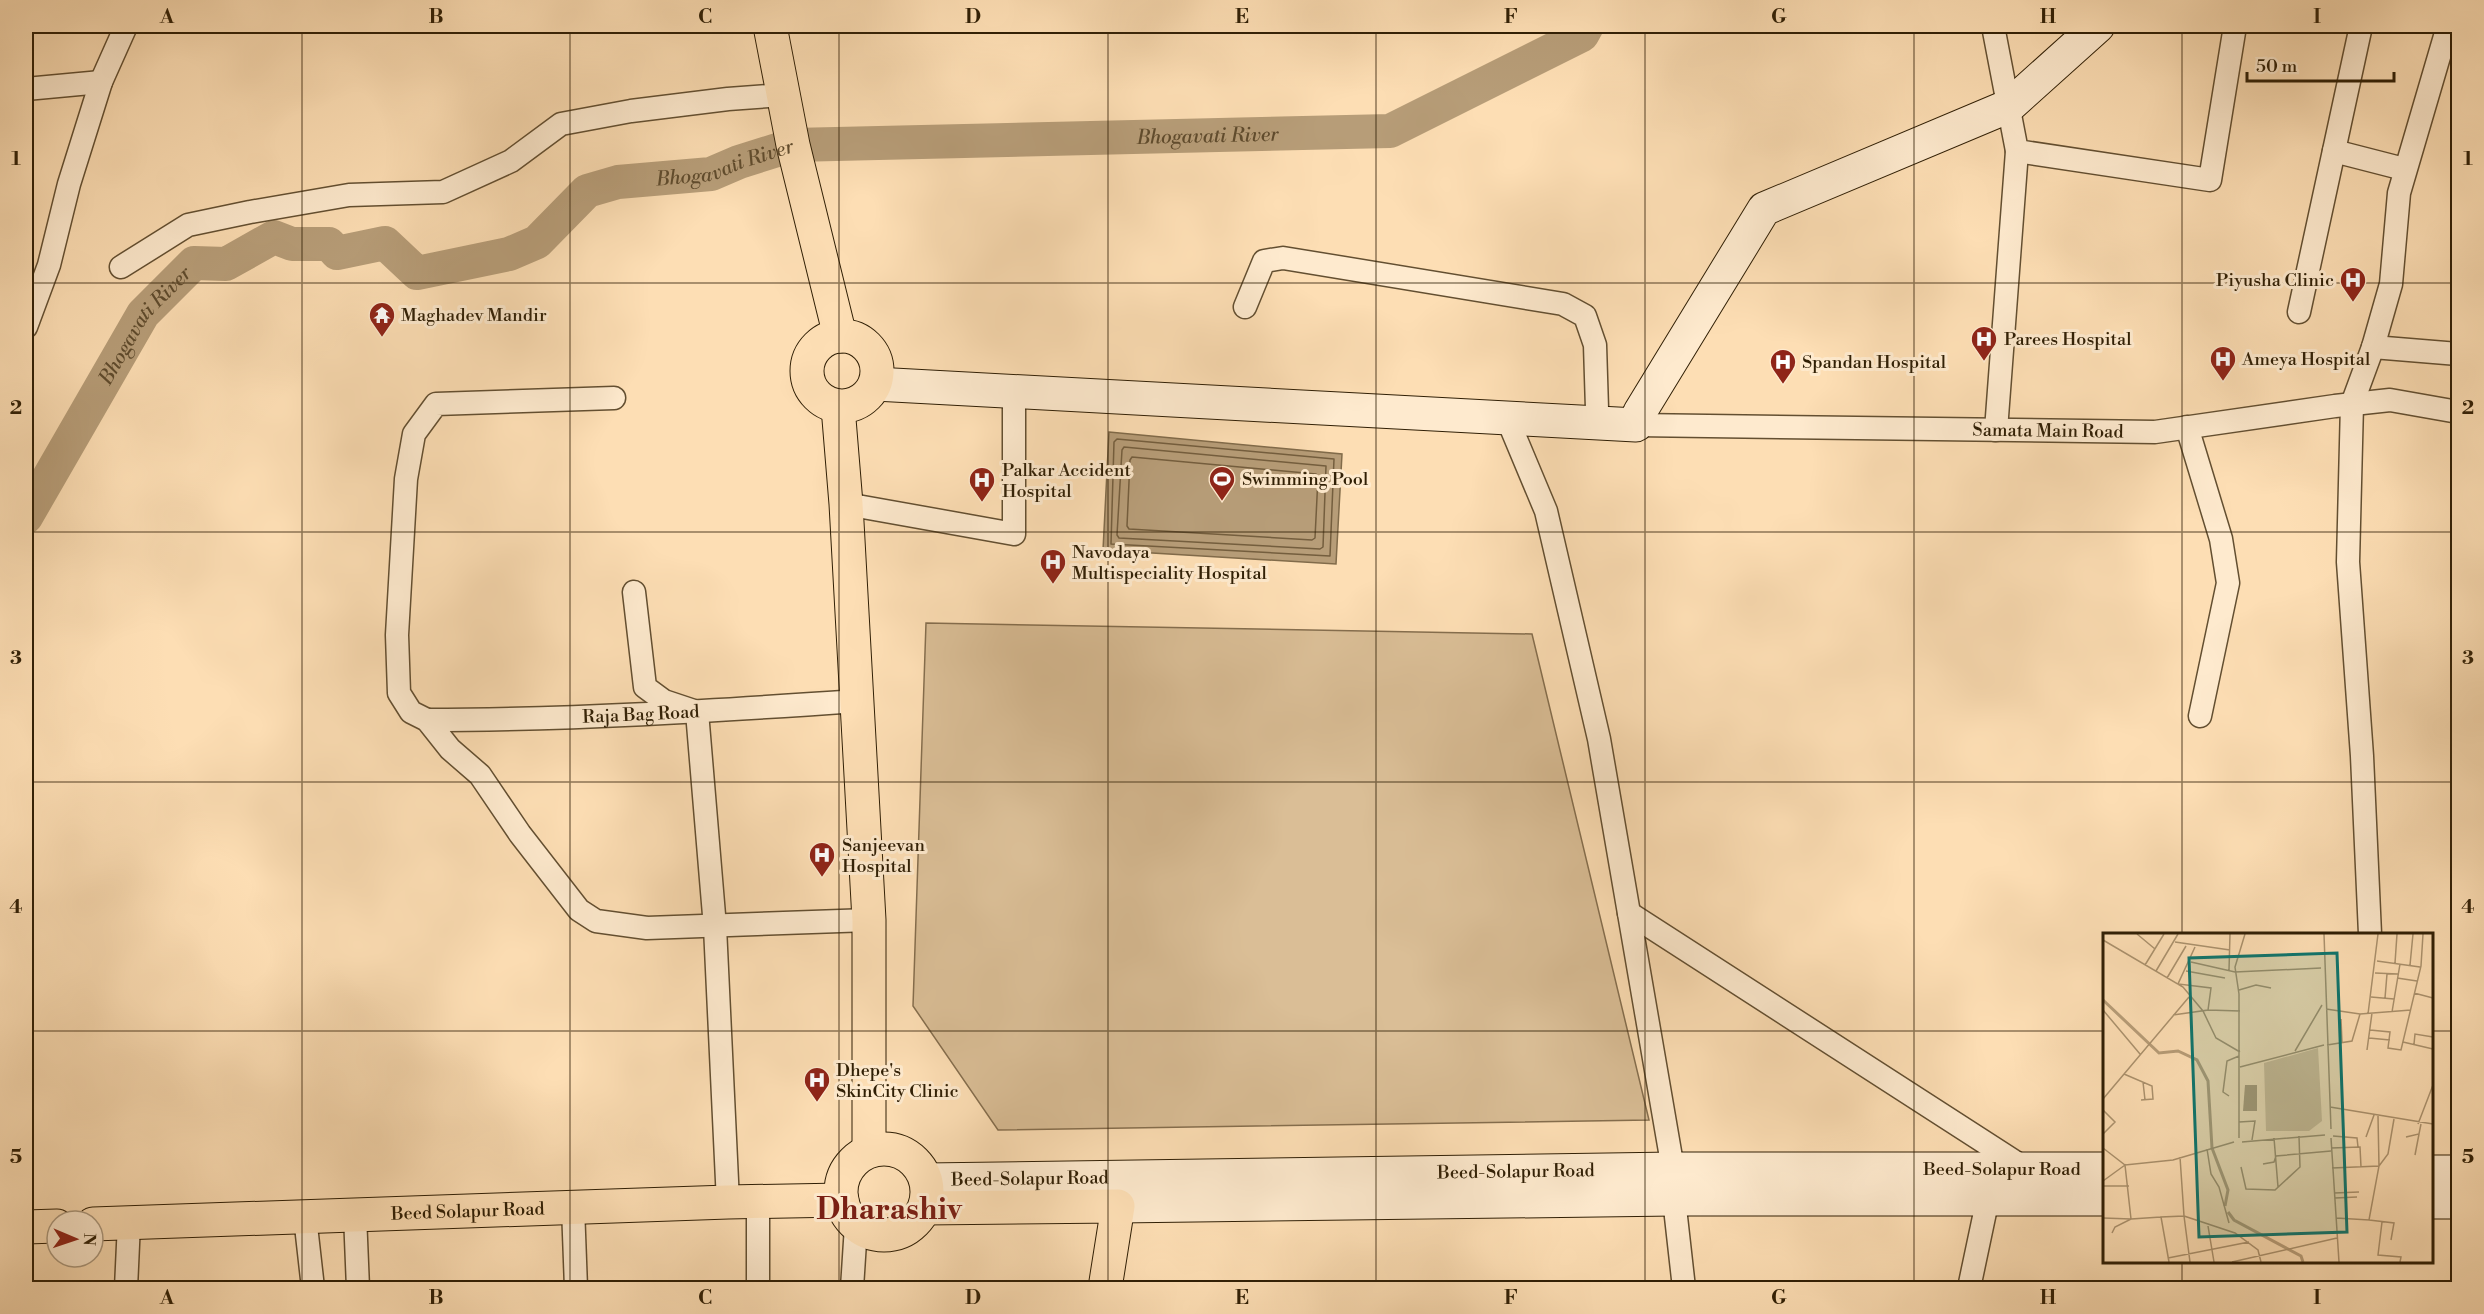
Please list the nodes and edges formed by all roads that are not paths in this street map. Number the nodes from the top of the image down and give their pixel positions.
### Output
1 (126, 26) edge
2 (770, 26) edge
3 (1993, 26) edge
4 (2098, 26) edge
5 (2235, 26) edge
6 (2361, 26) edge
7 (2448, 26) edge
8 (101, 82) junction
9 (26, 89) edge
10 (783, 95) junction
11 (2009, 106) junction
12 (2017, 150) junction
13 (2334, 151) junction
14 (2404, 169) junction
15 (121, 267) dead end
16 (1245, 307) dead end
17 (2299, 312) dead end
18 (26, 327) edge
19 (840, 336) junction
20 (2373, 347) junction
21 (2458, 354) edge
22 (877, 378) junction
23 (1014, 390) junction
24 (614, 398) dead end
25 (2352, 404) junction
26 (844, 407) junction
27 (1597, 409) junction
28 (2458, 412) edge
29 (1507, 418) junction
30 (1638, 419) junction
31 (2187, 427) junction
32 (1996, 430) junction
33 (850, 505) junction
34 (634, 592) dead end
35 (857, 701) junction
36 (698, 712) junction
37 (2200, 716) dead end
38 (427, 720) junction
39 (1629, 913) junction
40 (869, 920) junction
41 (715, 927) junction
42 (2370, 933) edge
43 (880, 1150) junction
44 (2026, 1169) junction
45 (2103, 1169) edge
46 (2433, 1172) edge
47 (2458, 1173) edge
48 (1674, 1184) junction
49 (925, 1194) junction
50 (1988, 1198) junction
51 (2103, 1198) edge
52 (743, 1202) junction
53 (2433, 1202) edge
54 (2458, 1202) edge
55 (1118, 1206) junction
56 (573, 1207) junction
57 (849, 1213) junction
58 (355, 1215) junction
59 (305, 1217) junction
60 (129, 1223) junction
61 (105, 1224) edge
62 (45, 1226) edge
63 (26, 1227) edge
64 (126, 1288) edge
65 (313, 1288) edge
66 (358, 1288) edge
67 (576, 1288) edge
68 (758, 1288) edge
69 (852, 1288) edge
70 (1105, 1288) edge
71 (1684, 1288) edge
72 (1969, 1288) edge

1 - 8 street
2 - 10 main road
3 - 11 street
4 - 11 main road
5 - 12 street
6 - 13 street
7 - 14 street
8 - 9 street
8 - 18 street
10 - 15 street
10 - 19 main road
11 - 12 street
11 - 30 main road
12 - 32 street
13 - 14 street
13 - 17 street
14 - 20 street
16 - 27 street
19 - 22 main road
19 - 26 main road
20 - 21 street
20 - 25 street
22 - 23 main road
22 - 26 main road
22 - 27 main road
23 - 29 main road
23 - 33 street
24 - 38 street
25 - 28 street, Samata Main Road
25 - 31 street, Samata Main Road
25 - 42 street
26 - 33 main road
27 - 30 main road
29 - 30 main road
29 - 39 street
30 - 32 street, Samata Main Road
31 - 32 street, Samata Main Road
31 - 37 street
33 - 35 main road
33 - 43 main road
34 - 36 street
35 - 36 street, Raja Bag Road
35 - 40 main road
36 - 38 street, Raja Bag Road
36 - 41 street
38 - 41 street
39 - 44 street
39 - 48 street
40 - 41 street
40 - 43 main road
41 - 52 street
43 - 49 main road
43 - 57 main road
44 - 45 main road, Beed-Solapur Road
44 - 48 main road, Beed-Solapur Road
46 - 47 main road
48 - 49 main road, Beed-Solapur Road
48 - 50 main road, Beed-Solapur Road
48 - 55 main road, Beed-Solapur Road
48 - 71 street
49 - 55 main road
49 - 57 main road
50 - 51 main road, Beed-Solapur Road
50 - 72 street
52 - 56 main road, Beed Solapur Road
52 - 57 main road, Beed Solapur Road
52 - 68 street
53 - 54 main road
55 - 70 main road
56 - 58 main road, Beed Solapur Road
56 - 67 street
57 - 69 street
58 - 59 main road, Beed Solapur Road
58 - 66 street
59 - 60 main road, Beed Solapur Road
59 - 65 street
60 - 61 main road, Beed Solapur Road
60 - 64 street
62 - 63 main road

